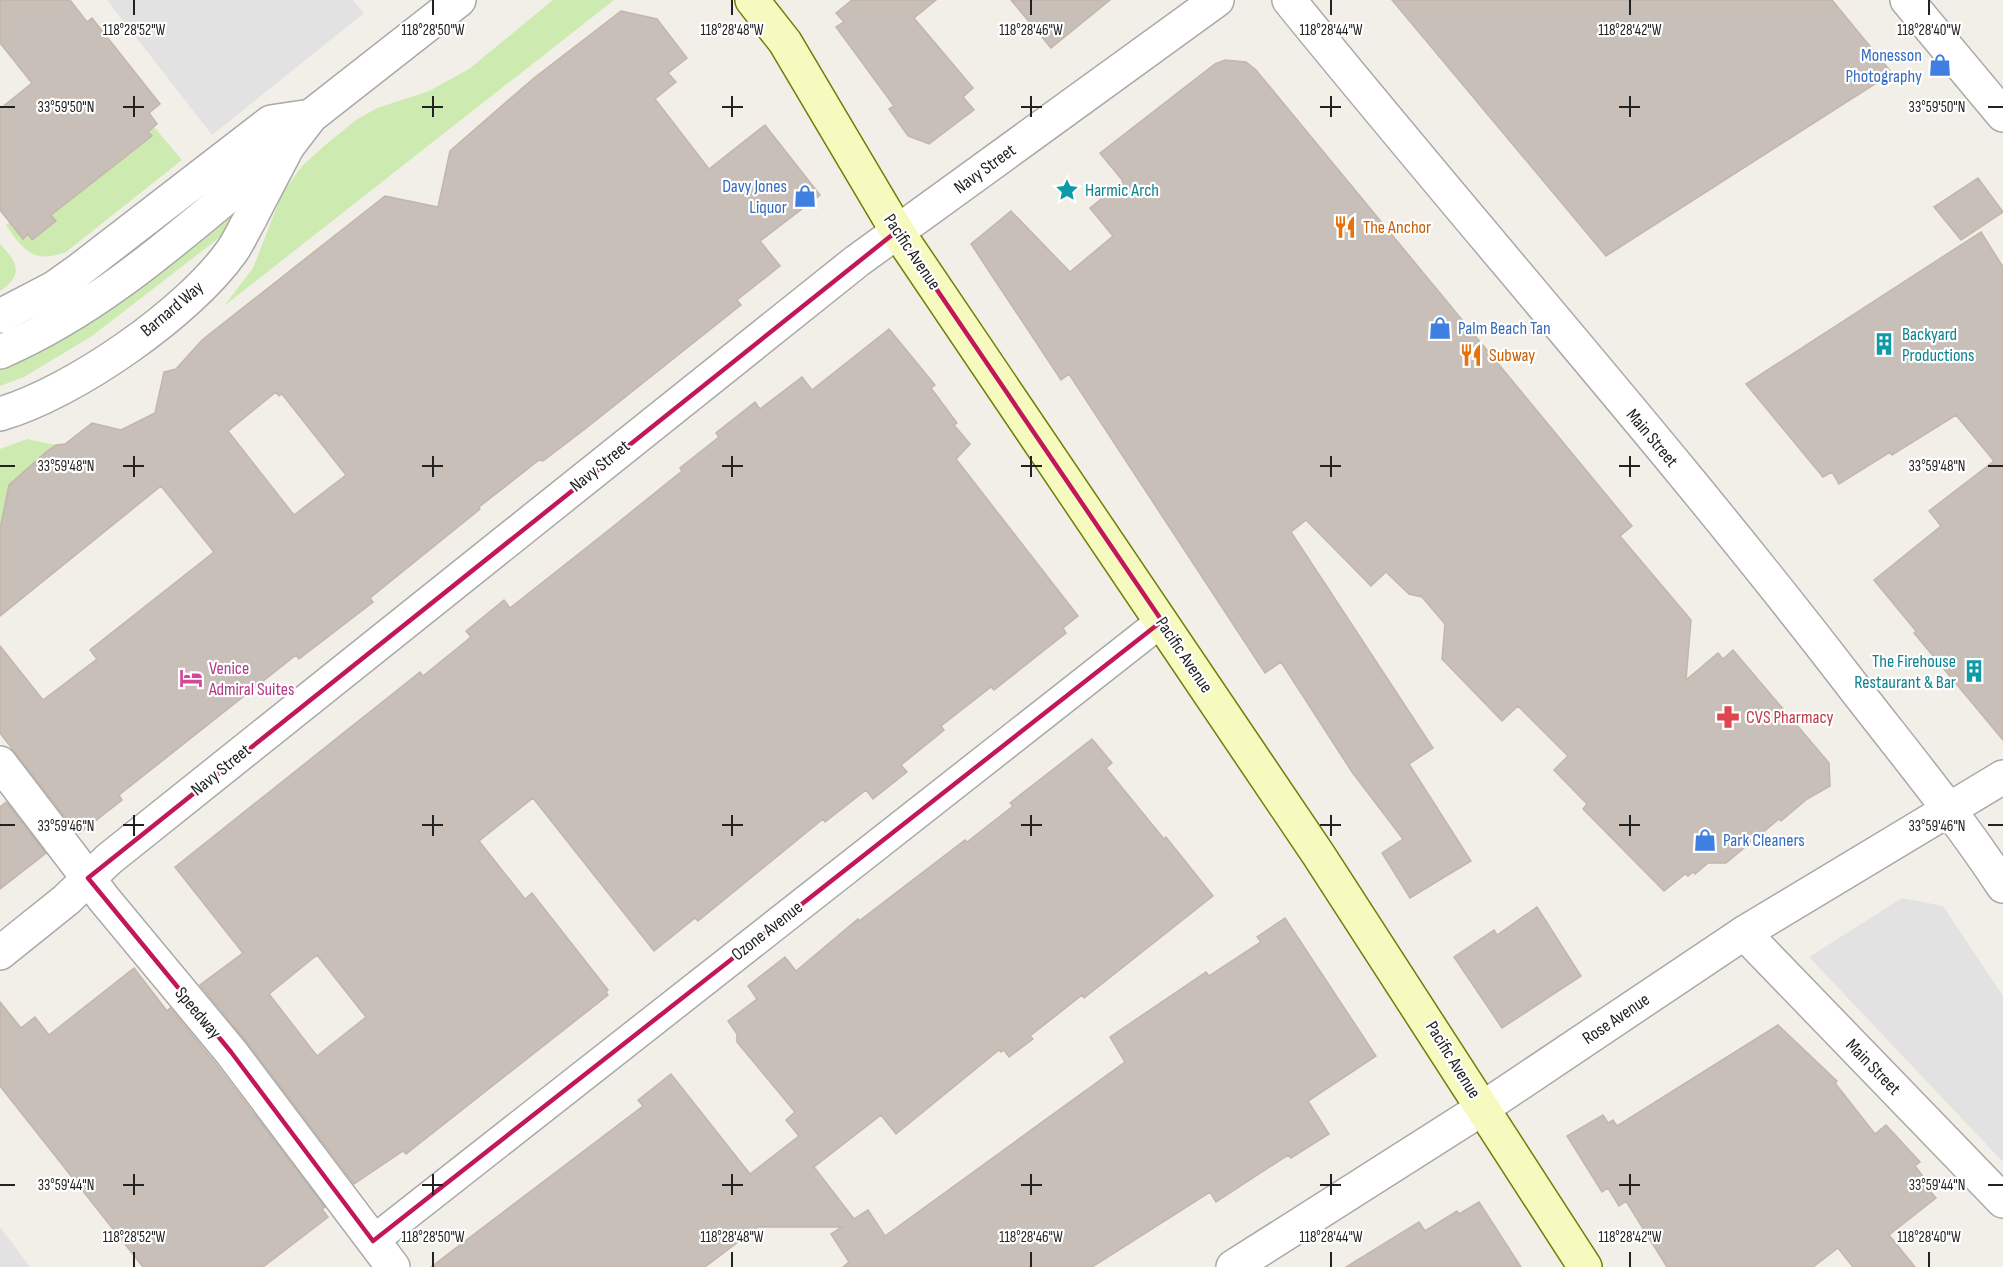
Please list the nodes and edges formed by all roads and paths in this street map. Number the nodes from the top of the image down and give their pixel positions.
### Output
1 (459, 0) edge
2 (752, 0) edge
3 (1217, 0) edge
4 (1289, 0) edge
5 (1907, 0) edge
6 (2003, 115) edge
7 (311, 116) junction
8 (288, 146) junction
9 (897, 231) junction
10 (0, 316) edge
11 (0, 352) edge
12 (0, 414) edge
13 (1162, 621) junction
14 (0, 763) edge
15 (2003, 777) edge
16 (1946, 809) junction
17 (88, 878) junction
18 (2003, 886) edge
19 (1744, 933) junction
20 (0, 953) edge
21 (1483, 1108) junction
22 (2003, 1201) edge
23 (373, 1241) junction
24 (393, 1267) edge
25 (1233, 1267) edge
26 (1584, 1267) edge

1 - 7 street, Barnard Way
2 - 9 main road, Pacific Avenue
3 - 9 street, Navy Street
4 - 16 street, Main Street
5 - 6 street
7 - 8 street, Barnard Way
7 - 10 street, Barnard Way
8 - 11 street, Barnard Way
8 - 12 street, Barnard Way
9 - 13 main road, Pacific Avenue
9 - 17 street, Navy Street
13 - 21 main road, Pacific Avenue
13 - 23 street, Ozone Avenue
14 - 17 street, Speedway
15 - 16 street, Rose Avenue
16 - 18 street, Main Street
16 - 19 street, Rose Avenue
17 - 20 street, Navy Street
17 - 23 street, Speedway
19 - 21 street, Rose Avenue
19 - 22 street, Main Street
21 - 25 street, Rose Avenue
21 - 26 main road, Pacific Avenue
23 - 24 street, Speedway

